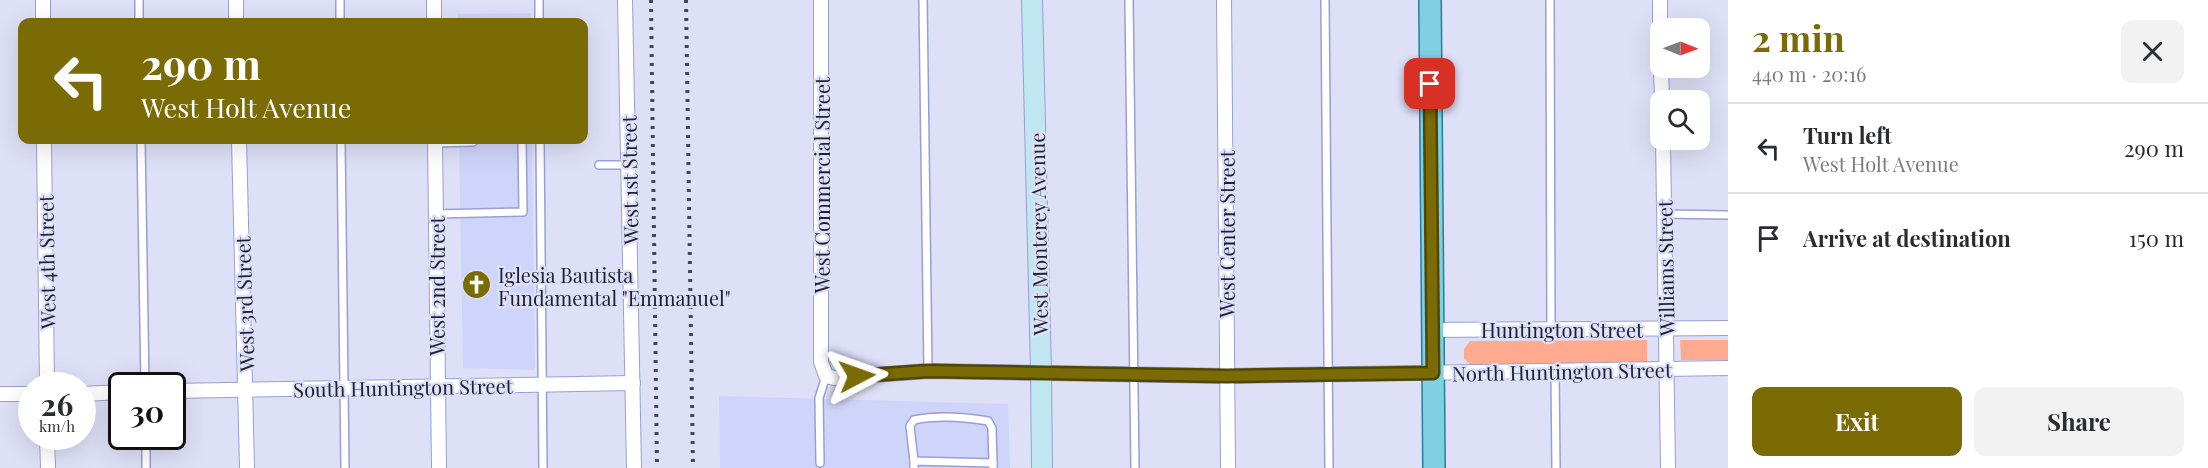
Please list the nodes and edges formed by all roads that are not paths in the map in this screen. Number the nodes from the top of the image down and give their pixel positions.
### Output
1 (43, 0) edge
2 (139, 0) edge
3 (236, 0) edge
4 (340, 0) edge
5 (434, 0) edge
6 (539, 0) edge
7 (626, 0) edge
8 (821, 0) edge
9 (923, 0) edge
10 (1032, 0) edge
11 (1129, 0) edge
12 (1224, 0) edge
13 (1325, 0) edge
14 (1430, 0) edge
15 (1550, 0) edge
16 (1660, 0) edge
17 (43, 18) edge
18 (139, 18) edge
19 (236, 18) edge
20 (340, 18) edge
21 (434, 18) edge
22 (539, 18) edge
23 (1660, 18) edge
24 (44, 144) edge
25 (141, 144) edge
26 (240, 144) edge
27 (341, 144) edge
28 (435, 144) edge
29 (522, 144) edge
30 (540, 144) edge
31 (1663, 150) edge
32 (599, 165) dead end
33 (628, 165) junction
34 (436, 214) junction
35 (1664, 214) junction
36 (1728, 215) edge
37 (1667, 328) junction
38 (1728, 328) edge
39 (1551, 329) junction
40 (1432, 330) junction
41 (1728, 368) edge
42 (1668, 369) junction
43 (928, 371) junction
44 (1555, 371) junction
45 (47, 372) edge
46 (145, 372) edge
47 (1041, 372) junction
48 (825, 373) junction
49 (1433, 373) junction
50 (1133, 374) junction
51 (1328, 374) junction
52 (1227, 376) junction
53 (633, 383) junction
54 (542, 385) junction
55 (437, 387) junction
56 (344, 388) junction
57 (246, 389) junction
58 (186, 391) edge
59 (0, 394) edge
60 (18, 394) edge
61 (47, 450) edge
62 (146, 450) edge
63 (820, 463) dead end
64 (914, 464) edge
65 (993, 465) edge
66 (48, 468) edge
67 (146, 468) edge
68 (247, 468) edge
69 (345, 468) edge
70 (439, 468) edge
71 (543, 468) edge
72 (634, 468) edge
73 (1042, 468) edge
74 (1135, 468) edge
75 (1228, 468) edge
76 (1329, 468) edge
77 (1434, 468) edge
78 (1556, 468) edge
79 (1668, 468) edge

1 - 17 street
2 - 18 lane
3 - 19 street
4 - 20 lane
5 - 21 street
6 - 22 lane
7 - 33 street, West 1st Street
8 - 48 street, West Commercial Street
9 - 43 lane
10 - 47 street, West Monterey Avenue
11 - 50 lane
12 - 52 street, West Center Street
13 - 51 lane
14 - 40 main road
15 - 39 lane
16 - 23 street
24 - 45 street, West 4th Street
25 - 46 lane
26 - 57 street, West 3rd Street
27 - 56 lane
28 - 34 street, West 2nd Street
29 - 34 lane
30 - 54 lane
31 - 35 street, Williams Street
32 - 33 lane
33 - 53 street, West 1st Street
34 - 55 street, West 2nd Street
35 - 36 lane
35 - 37 street, Williams Street
37 - 38 street, Huntington Street
37 - 39 street, Huntington Street
37 - 42 street, Williams Street
39 - 40 street, Huntington Street
40 - 49 main road
41 - 42 street, North Huntington Street
42 - 44 street, North Huntington Street
42 - 79 street, Williams Street
43 - 47 street, North Huntington Street
43 - 48 street, North Huntington Street
44 - 49 street, North Huntington Street
44 - 78 lane
47 - 50 street, North Huntington Street
47 - 73 street, West Monterey Avenue
48 - 63 lane
49 - 51 street, North Huntington Street
49 - 77 main road
50 - 52 street, North Huntington Street
50 - 74 lane
51 - 52 street, North Huntington Street
51 - 76 lane
52 - 75 street, West Center Street
53 - 54 street, South Huntington Street
53 - 72 street, West 1st Street
54 - 55 street, South Huntington Street
54 - 71 lane
55 - 56 street, South Huntington Street
55 - 70 street, West 2nd Street
56 - 57 street, South Huntington Street
56 - 69 lane
57 - 58 street, South Huntington Street
57 - 68 street, West 3rd Street
59 - 60 street
61 - 66 street
62 - 67 lane
64 - 65 lane
64 - 65 lane

